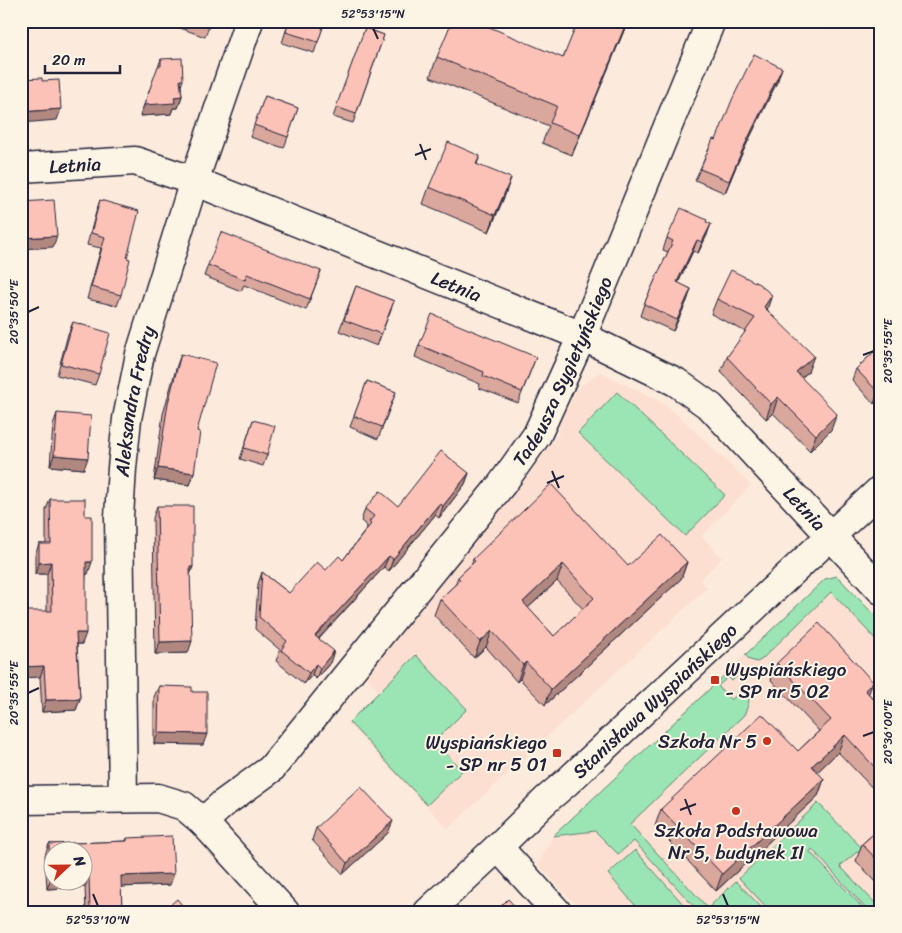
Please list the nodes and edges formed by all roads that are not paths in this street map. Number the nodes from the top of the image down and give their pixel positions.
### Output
1 (249, 21) edge
2 (712, 21) edge
3 (21, 168) edge
4 (194, 181) junction
5 (582, 336) junction
6 (881, 489) edge
7 (832, 536) junction
8 (881, 590) edge
9 (123, 798) junction
10 (21, 800) edge
11 (203, 822) junction
12 (498, 847) junction
13 (285, 912) edge
14 (428, 912) edge
15 (557, 912) edge

1 - 4 street, Aleksandra Fredry
2 - 5 street, Tadeusza Sygietyńskiego
3 - 4 street, Letnia
4 - 5 street, Letnia
4 - 9 street, Aleksandra Fredry
5 - 7 street, Letnia
5 - 11 street, Tadeusza Sygietyńskiego
6 - 7 street, Stanisława Wyspiańskiego
7 - 8 street, Letnia
7 - 12 street, Stanisława Wyspiańskiego
9 - 10 street
9 - 11 street
11 - 13 street
12 - 14 street, Stanisława Wyspiańskiego
12 - 15 street

